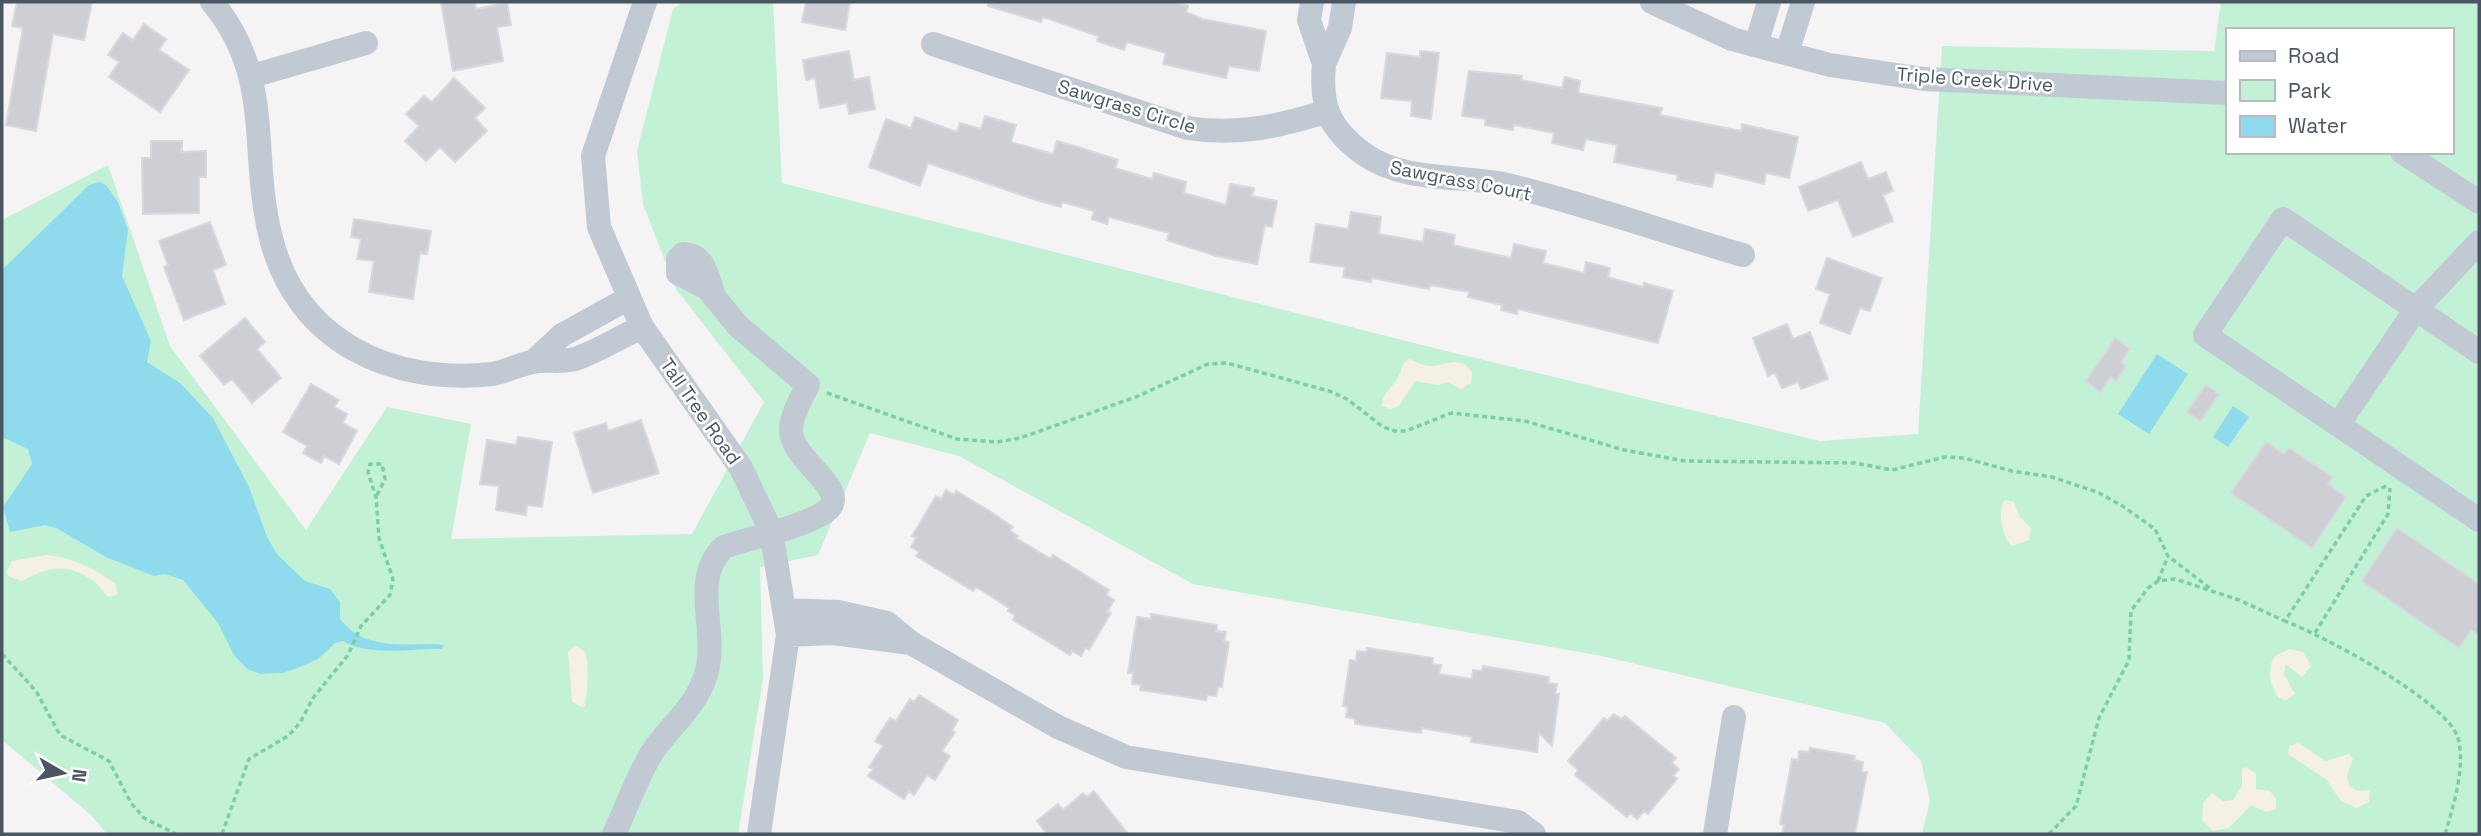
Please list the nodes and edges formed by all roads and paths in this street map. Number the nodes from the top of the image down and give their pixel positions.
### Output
1 (212, 2) edge
2 (645, 2) edge
3 (1312, 2) edge
4 (1344, 2) edge
5 (1651, 2) edge
6 (1769, 2) edge
7 (1803, 2) edge
8 (366, 43) dead end
9 (933, 44) dead end
10 (1756, 45) junction
11 (1787, 53) junction
12 (1324, 64) junction
13 (253, 76) junction
14 (2226, 93) edge
15 (1325, 112) junction
16 (2405, 154) edge
17 (2479, 202) edge
18 (2479, 242) edge
19 (1743, 255) dead end
20 (629, 298) junction
21 (715, 298) dead end
22 (2416, 309) junction
23 (642, 327) junction
24 (2479, 352) edge
25 (534, 361) junction
26 (808, 385) junction
27 (2338, 425) junction
28 (376, 497) junction
29 (2479, 520) edge
30 (771, 531) junction
31 (2168, 556) junction
32 (2158, 581) junction
33 (2211, 589) junction
34 (784, 610) junction
35 (2285, 621) junction
36 (851, 625) junction
37 (2315, 633) junction
38 (788, 635) junction
39 (2, 653) edge
40 (1734, 717) dead end
41 (176, 834) edge
42 (222, 834) edge
43 (614, 834) edge
44 (759, 834) edge
45 (1534, 834) edge
46 (1715, 834) edge
47 (2049, 834) edge
48 (2445, 834) edge

1 - 13 street
2 - 20 street, Tall Tree Road
3 - 12 street
4 - 12 street
5 - 10 street, Triple Creek Drive
6 - 10 street
7 - 11 street
8 - 13 street
9 - 15 street, Sawgrass Circle
10 - 11 street, Triple Creek Drive
11 - 14 street, Triple Creek Drive
12 - 15 street
13 - 25 street
15 - 19 street, Sawgrass Court
16 - 17 street
18 - 22 street
20 - 23 street, Tall Tree Road
20 - 25 street
21 - 26 street
22 - 24 street
22 - 27 street
22 - 27 street
23 - 25 street
23 - 30 street, Tall Tree Road
26 - 30 street
26 - 31 path
27 - 29 street
28 - 28 path
28 - 42 path
30 - 34 street, Tall Tree Road
30 - 43 street
31 - 32 path
31 - 33 path
32 - 33 path
32 - 47 path
33 - 35 path
34 - 36 street
34 - 38 street, Tall Tree Road
35 - 37 path
35 - 37 path
36 - 38 street
36 - 45 street
37 - 48 path
38 - 44 street, Tall Tree Road
39 - 41 path
40 - 46 street

